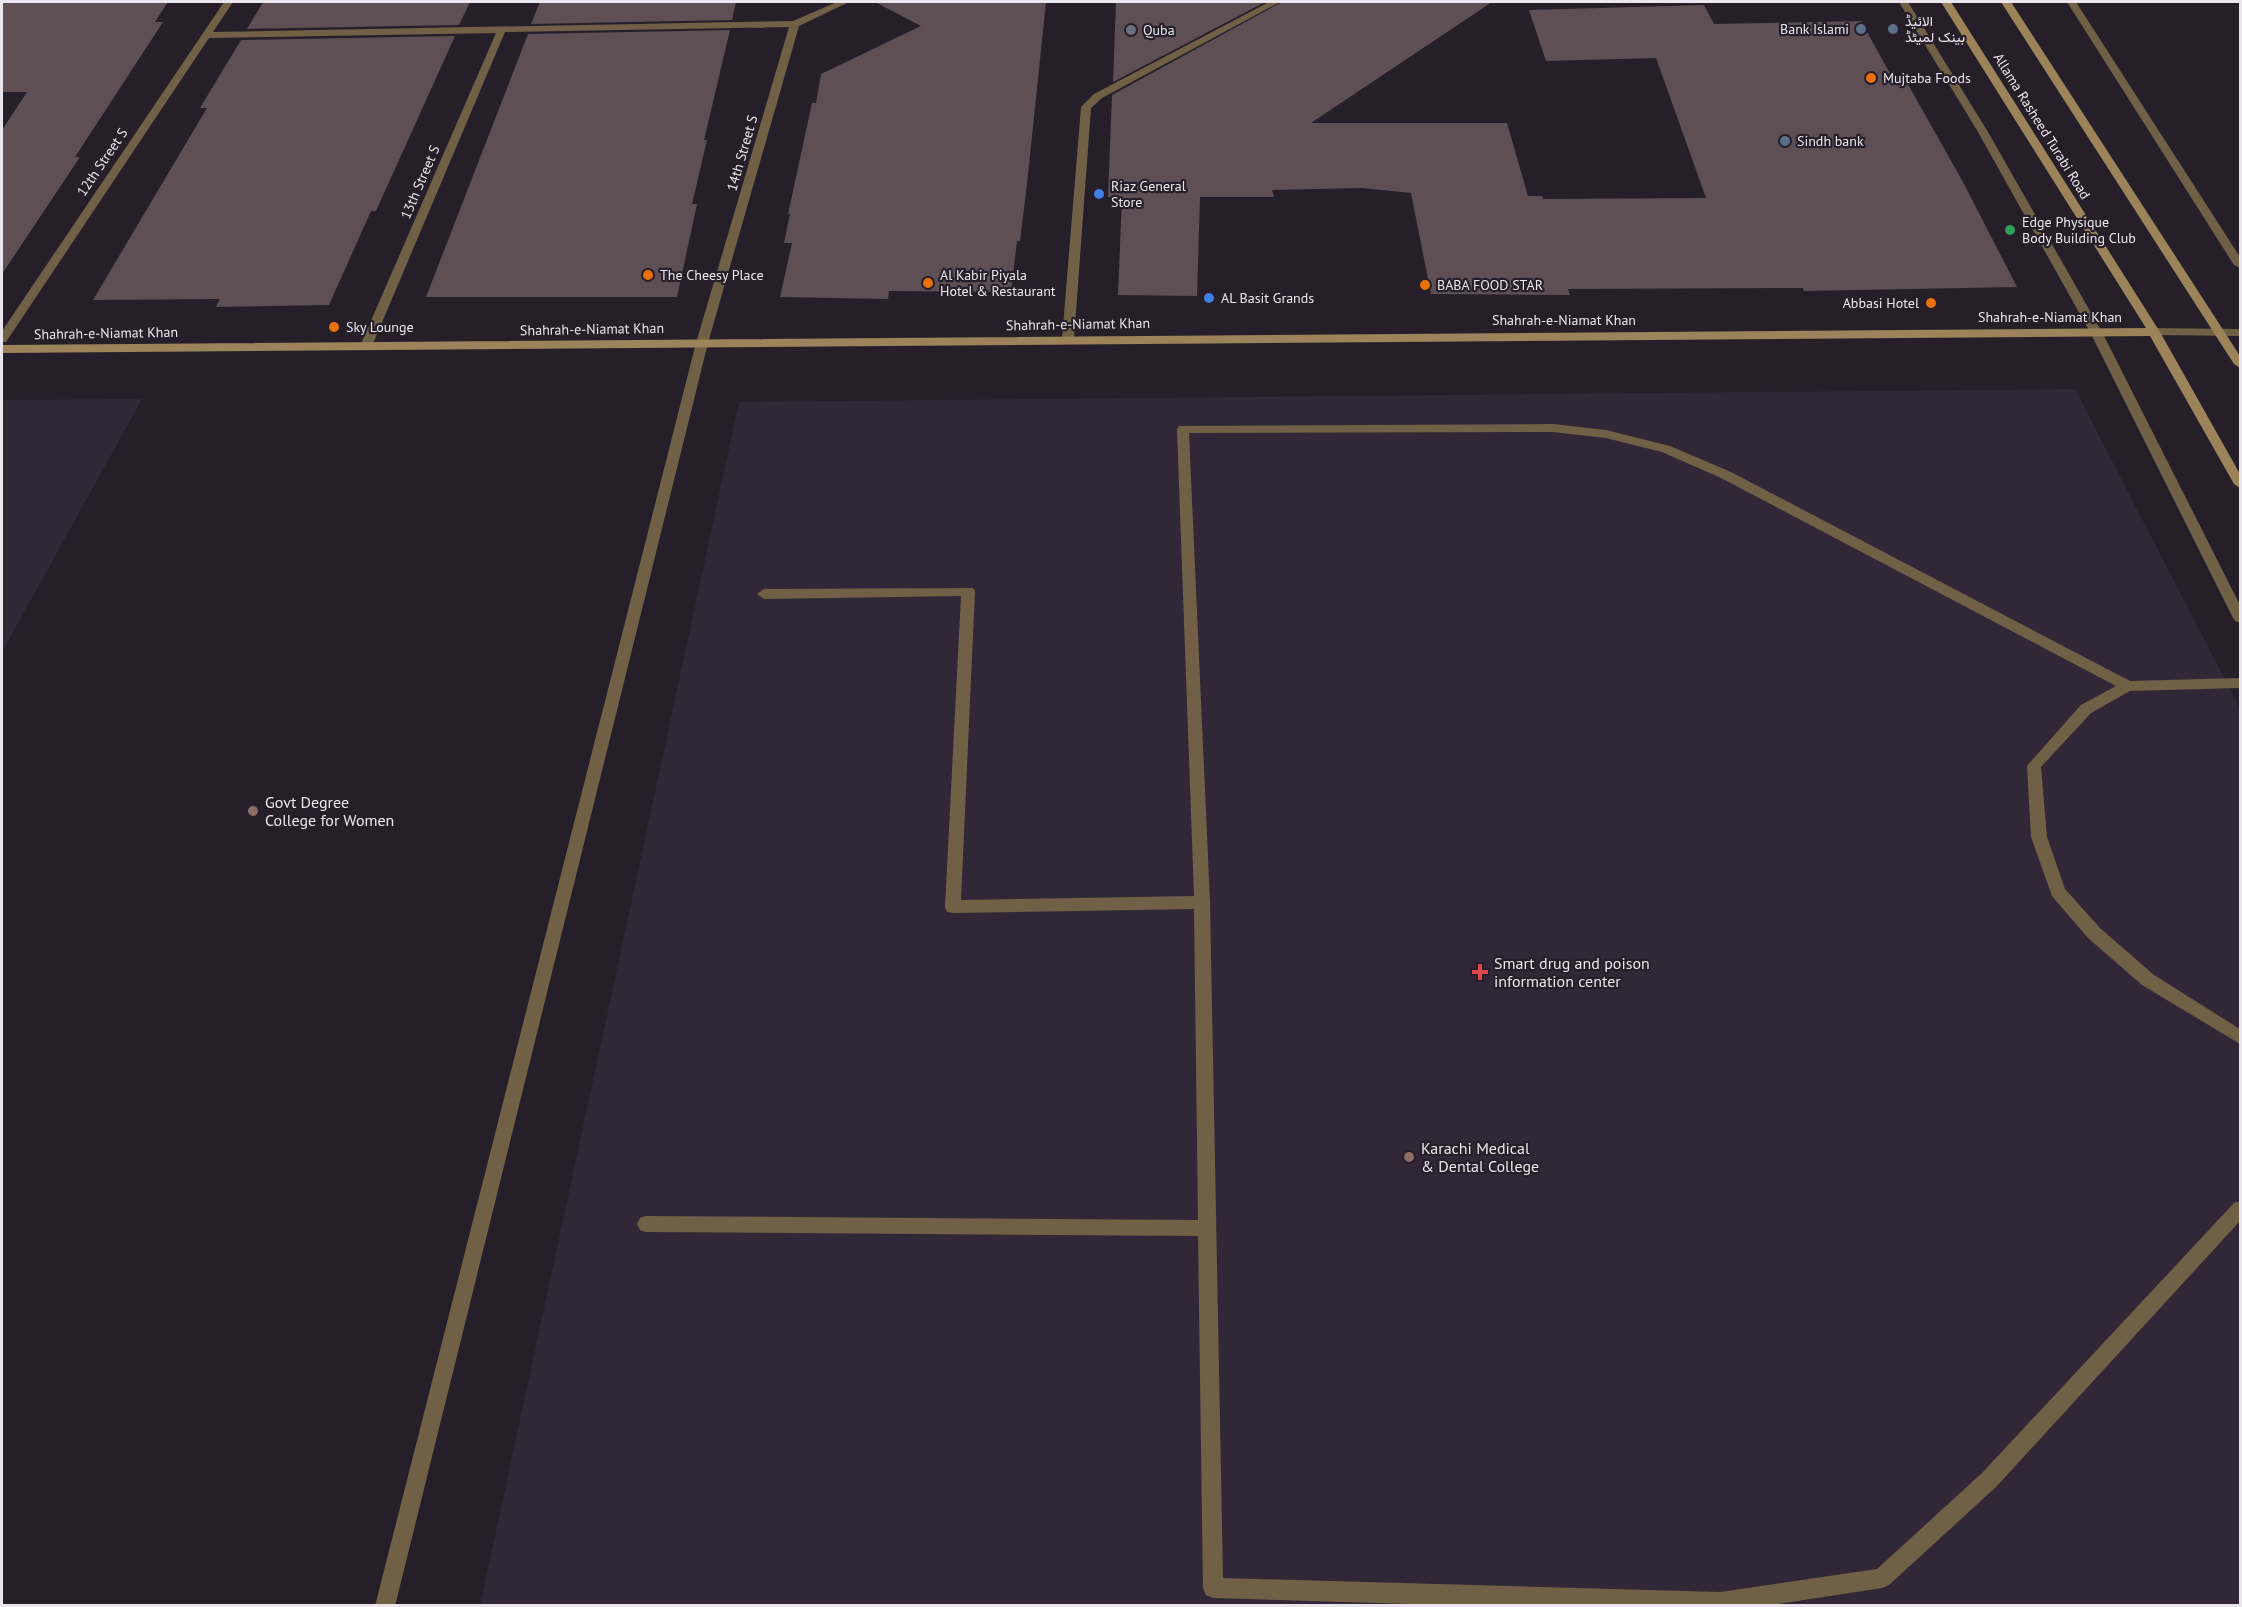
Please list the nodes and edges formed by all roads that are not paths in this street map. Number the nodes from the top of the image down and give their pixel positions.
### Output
1 (228, 2) edge
2 (844, 2) edge
3 (1275, 2) edge
4 (1903, 2) edge
5 (1946, 2) edge
6 (2006, 2) edge
7 (2071, 2) edge
8 (795, 24) junction
9 (502, 29) junction
10 (206, 35) junction
11 (2241, 265) edge
12 (2096, 332) junction
13 (2154, 332) junction
14 (2221, 333) junction
15 (2241, 333) edge
16 (2, 339) edge
17 (1068, 339) junction
18 (702, 343) junction
19 (366, 346) junction
20 (2, 349) edge
21 (2241, 364) edge
22 (2241, 484) edge
23 (765, 594) dead end
24 (2241, 618) edge
25 (2241, 683) edge
26 (2127, 686) junction
27 (1202, 902) junction
28 (2241, 1037) edge
29 (2241, 1209) edge
30 (646, 1224) dead end
31 (1209, 1228) junction
32 (384, 1605) edge

1 - 10 street, 12th Street S
2 - 8 street
3 - 17 street
4 - 12 street
5 - 13 main road, Allama Rasheed Turabi Road
6 - 14 main road
7 - 11 street
8 - 9 street
8 - 18 street, 14th Street S
9 - 10 street
9 - 19 street, 13th Street S
10 - 16 street, 12th Street S
12 - 13 main road, Shahrah-e-Niamat Khan
12 - 17 main road, Shahrah-e-Niamat Khan
12 - 24 street
13 - 14 street
13 - 22 main road, Allama Rasheed Turabi Road
14 - 15 street
14 - 21 main road
17 - 18 main road, Shahrah-e-Niamat Khan
18 - 19 main road, Shahrah-e-Niamat Khan
18 - 32 street, 14th Street S
19 - 20 main road, Shahrah-e-Niamat Khan
23 - 27 street
25 - 26 street
26 - 27 street
26 - 28 street
27 - 31 street
29 - 31 street
30 - 31 street

